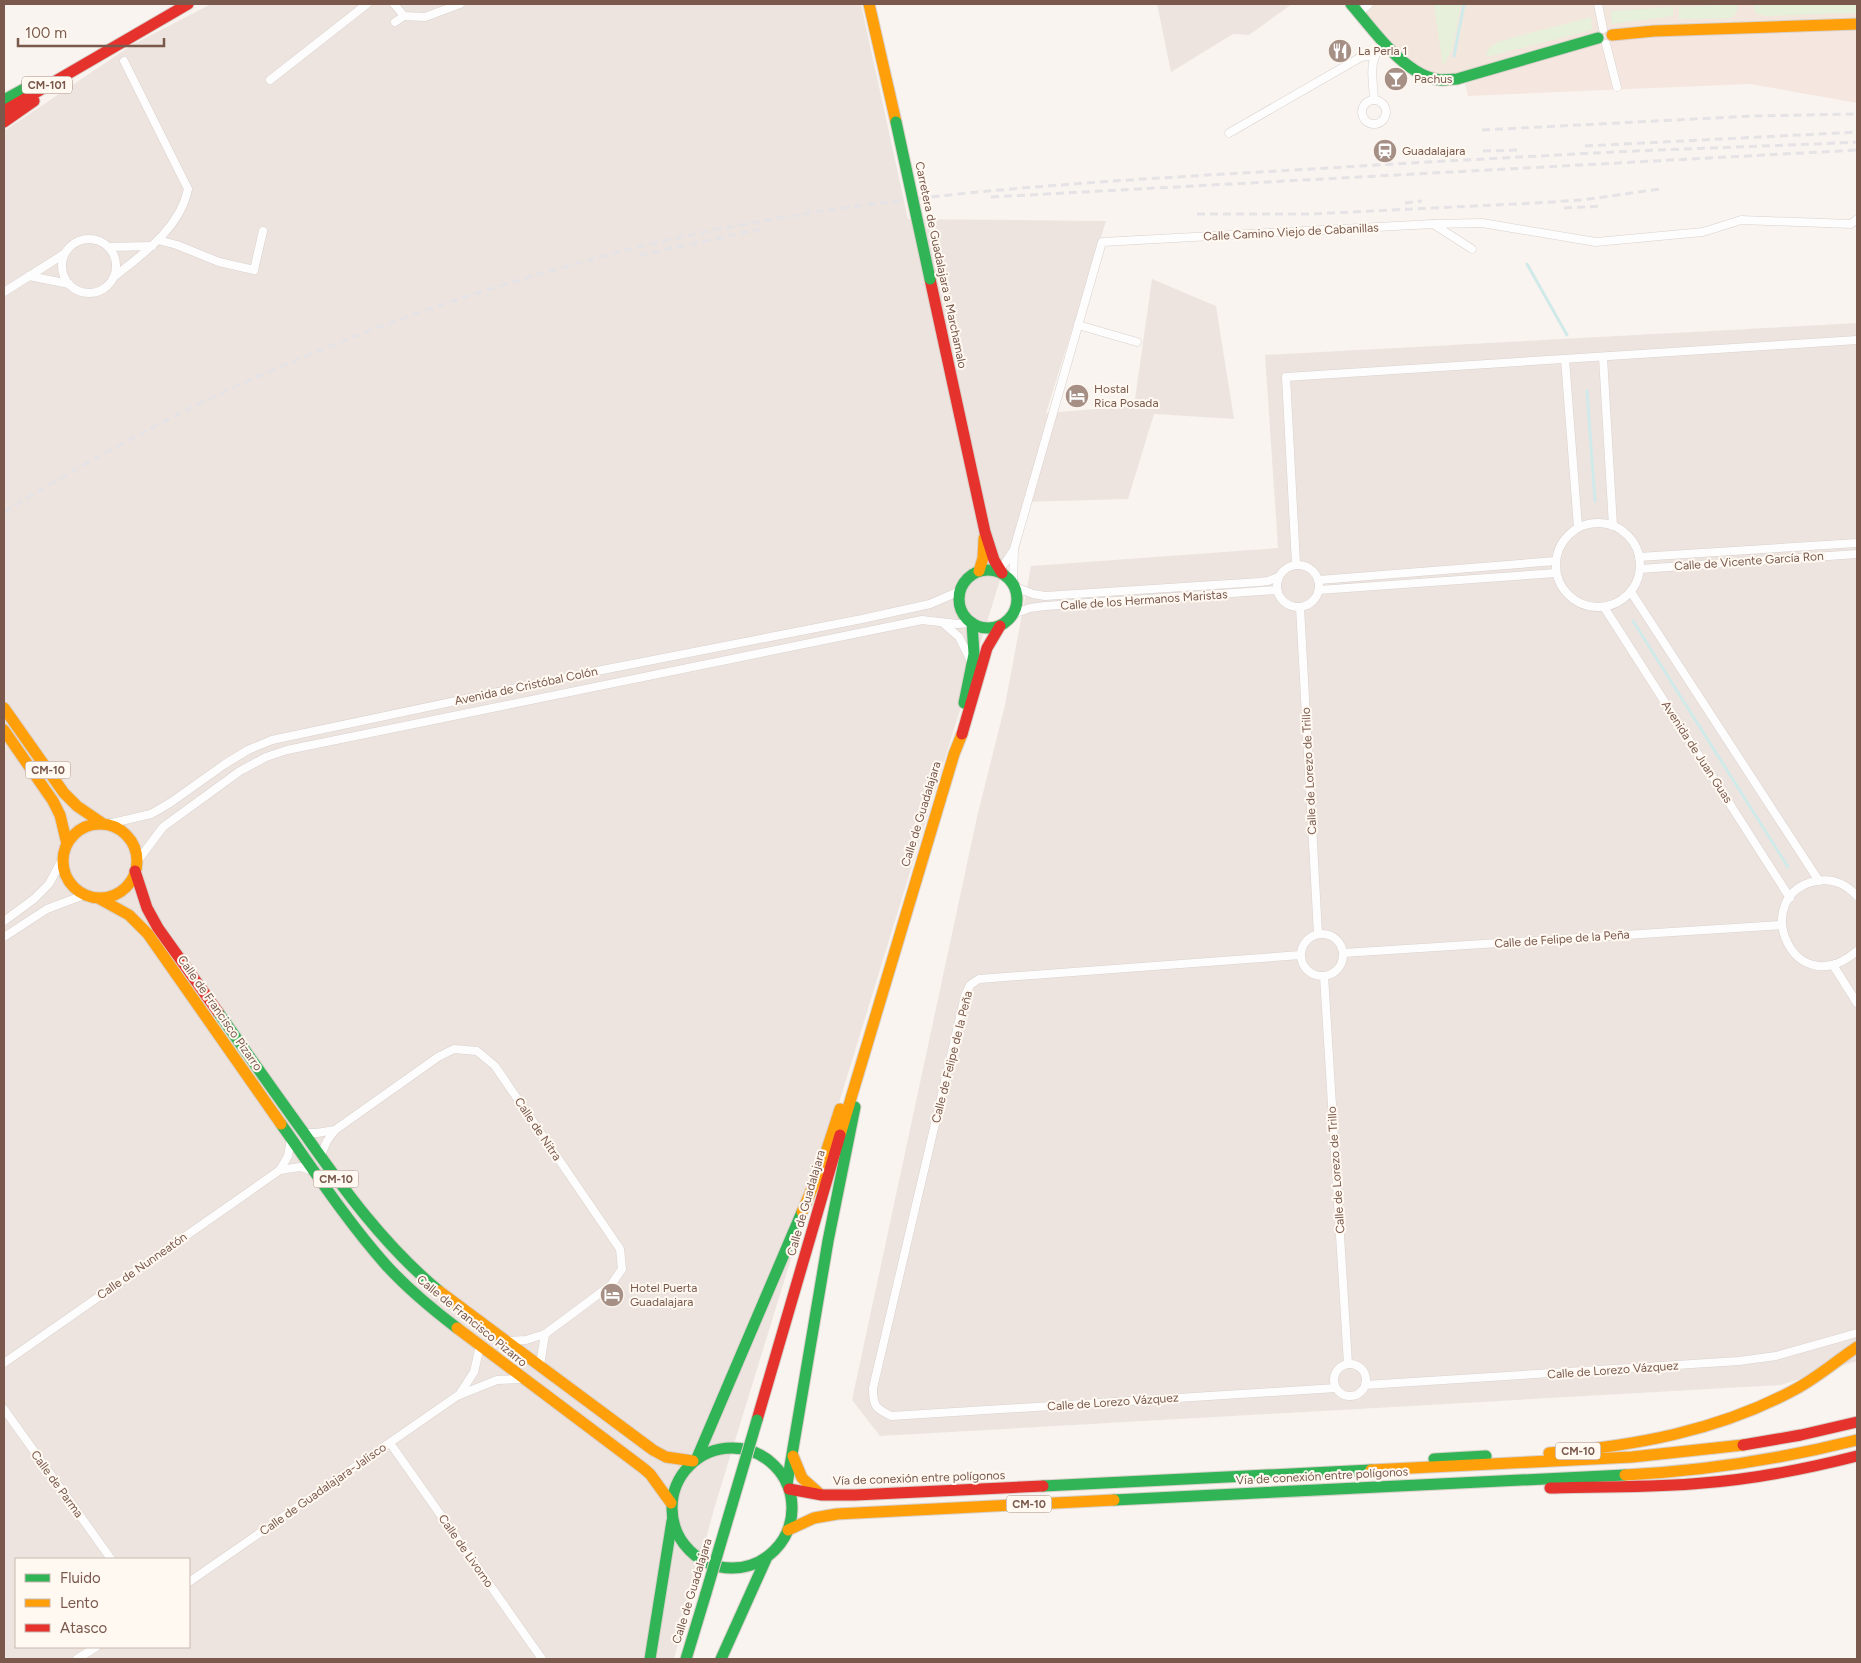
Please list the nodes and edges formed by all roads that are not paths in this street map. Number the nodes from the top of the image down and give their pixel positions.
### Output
1 (188, 4) edge
2 (367, 4) edge
3 (394, 4) edge
4 (460, 4) edge
5 (870, 4) edge
6 (1351, 4) edge
7 (1369, 4) edge
8 (1598, 4) edge
9 (1359, 13) junction
10 (404, 16) junction
11 (395, 22) dead end
12 (1857, 24) edge
13 (1605, 36) junction
14 (1384, 42) junction
15 (1374, 55) junction
16 (90, 60) junction
17 (124, 61) dead end
18 (270, 80) dead end
19 (1617, 87) dead end
20 (4, 100) edge
21 (1374, 100) dead end
22 (4, 111) edge
23 (4, 122) edge
24 (1229, 133) dead end
25 (1857, 219) edge
26 (1433, 224) junction
27 (263, 231) dead end
28 (154, 243) junction
29 (109, 247) junction
30 (1472, 249) dead end
31 (64, 254) junction
32 (29, 276) junction
33 (114, 277) junction
34 (69, 284) junction
35 (4, 292) edge
36 (1078, 325) junction
37 (1857, 340) edge
38 (1137, 342) dead end
39 (1603, 357) junction
40 (1565, 359) junction
41 (1612, 526) junction
42 (1578, 527) junction
43 (985, 532) junction
44 (1857, 543) edge
45 (1014, 549) junction
46 (1857, 554) edge
47 (1639, 557) junction
48 (1556, 561) junction
49 (1296, 564) junction
50 (1640, 569) junction
51 (980, 571) junction
52 (1000, 571) junction
53 (1556, 573) junction
54 (1278, 577) junction
55 (1319, 580) junction
56 (1014, 585) junction
57 (1277, 590) junction
58 (1319, 590) junction
59 (960, 591) junction
60 (1631, 592) junction
61 (1300, 607) junction
62 (1604, 607) junction
63 (1013, 614) junction
64 (941, 622) junction
65 (972, 623) junction
66 (1000, 626) junction
67 (973, 665) junction
68 (4, 708) edge
69 (4, 730) edge
70 (954, 754) junction
71 (105, 824) junction
72 (67, 844) junction
73 (63, 858) junction
74 (136, 867) junction
75 (1819, 881) junction
76 (84, 895) junction
77 (1857, 896) edge
78 (1790, 898) junction
79 (100, 899) junction
80 (4, 921) edge
81 (1782, 925) junction
82 (1318, 934) junction
83 (4, 938) edge
84 (1857, 951) edge
85 (894, 952) junction
86 (1343, 953) junction
87 (1301, 955) junction
88 (1833, 966) junction
89 (1324, 976) junction
90 (1857, 1003) edge
91 (867, 1042) junction
92 (335, 1130) junction
93 (304, 1133) junction
94 (291, 1139) junction
95 (320, 1157) junction
96 (280, 1170) junction
97 (313, 1170) junction
98 (1857, 1333) edge
99 (545, 1334) junction
100 (507, 1341) junction
101 (480, 1346) junction
102 (1857, 1347) edge
103 (4, 1363) edge
104 (1348, 1364) junction
105 (540, 1365) junction
106 (523, 1379) junction
107 (1365, 1386) junction
108 (1336, 1388) junction
109 (458, 1396) junction
110 (4, 1409) edge
111 (891, 1416) joint
112 (1857, 1422) edge
113 (1857, 1440) edge
114 (390, 1443) junction
115 (793, 1456) junction
116 (1857, 1456) edge
117 (695, 1460) junction
118 (1277, 1474) junction
119 (788, 1487) junction
120 (1273, 1493) junction
121 (822, 1495) junction
122 (671, 1504) junction
123 (672, 1521) junction
124 (788, 1530) junction
125 (110, 1558) edge
126 (766, 1559) junction
127 (190, 1581) edge
128 (94, 1648) edge
129 (78, 1659) edge
130 (542, 1659) edge
131 (650, 1659) edge
132 (686, 1659) edge
133 (721, 1659) edge

1 - 16 main road, CM-101
2 - 18 street
3 - 10 street
4 - 10 street
5 - 43 main road, Carretera de Guadalajara a Marchamalo, bridge
6 - 9 main road
7 - 9 street
8 - 13 street
9 - 14 main road
10 - 11 street
12 - 13 main road
13 - 14 main road
13 - 19 street
14 - 15 street
15 - 21 street
15 - 24 street
16 - 20 main road
16 - 22 main road, CM-101
16 - 23 main road
17 - 28 street
25 - 26 street, Calle Camino Viejo de Cabanillas
26 - 30 street
26 - 36 street, Calle Camino Viejo de Cabanillas
27 - 28 street
28 - 29 street
28 - 33 street
29 - 31 street
29 - 33 street
31 - 32 street
31 - 34 street
32 - 34 street
32 - 35 street
33 - 34 street
36 - 38 street
36 - 45 street
37 - 39 street
39 - 40 street
39 - 41 street
40 - 42 street
40 - 49 street
41 - 42 street
41 - 47 street
42 - 48 street
43 - 51 main road, Carretera de Guadalajara a Marchamalo
43 - 52 main road, Carretera de Guadalajara a Marchamalo
44 - 47 street
45 - 52 street
45 - 56 street
46 - 50 street, Calle de Vicente García Ron
47 - 50 street
48 - 53 street
48 - 55 street
49 - 54 street
49 - 55 street
50 - 60 street
51 - 52 main road
51 - 59 main road
52 - 56 main road
53 - 58 street
53 - 62 street
54 - 56 street
54 - 57 street
55 - 58 street
56 - 63 main road
57 - 61 street
57 - 63 street, Calle de los Hermanos Maristas
58 - 61 street
59 - 65 main road
59 - 71 street, Avenida de Cristóbal Colón
60 - 62 street
60 - 75 street
61 - 82 street, Calle de Lorezo de Trillo
62 - 78 street, Avenida de Juan Guas
63 - 66 main road
64 - 65 street, Avenida de Cristóbal Colón
64 - 67 street
64 - 74 street, Avenida de Cristóbal Colón
65 - 66 main road
65 - 67 main road, Calle de Guadalajara
66 - 70 main road, Calle de Guadalajara
67 - 70 main road, Calle de Guadalajara
68 - 71 main road, CM-10
69 - 72 main road, CM-10
70 - 85 main road, Calle de Guadalajara
71 - 72 main road
71 - 74 main road, CM-10
72 - 73 main road, CM-10
73 - 76 main road
73 - 80 street
74 - 79 main road
74 - 93 main road, Calle de Francisco Pizarro / CM-10
75 - 77 street
75 - 78 street
76 - 79 main road, CM-10
76 - 83 street
78 - 81 street
79 - 94 main road, Calle de Francisco Pizarro / CM-10
81 - 86 street, Calle de Felipe de la Peña
81 - 88 street
82 - 86 street
82 - 87 street
84 - 88 street
85 - 91 main road, Calle de Guadalajara
85 - 117 main road
86 - 89 street
87 - 89 street
87 - 111 street, Calle de Felipe de la Peña
88 - 90 street
89 - 104 street, Calle de Lorezo de Trillo
91 - 115 main road
91 - 132 main road, Calle de Guadalajara, bridge
92 - 93 street, Calle de Nitra
92 - 95 street, Calle de Nitra
92 - 99 street, Calle de Nitra
93 - 95 main road, Calle de Francisco Pizarro / CM-10
94 - 96 street
94 - 97 main road, Calle de Francisco Pizarro / CM-10
95 - 100 main road, Calle de Francisco Pizarro / CM-10
96 - 97 street
96 - 103 street, Calle de Nunneatón
97 - 101 main road, Calle de Francisco Pizarro / CM-10
98 - 107 street, Calle de Lorezo Vázquez
99 - 100 street, Calle de Nitra
99 - 105 street
100 - 105 main road, Calle de Francisco Pizarro / CM-10
101 - 106 main road, Calle de Francisco Pizarro / CM-10
101 - 109 street, Calle de Guadalajara-Jalisco
102 - 118 main road, CM-10
104 - 107 street
104 - 108 street
105 - 117 main road, Calle de Francisco Pizarro / CM-10
106 - 109 street, Calle de Guadalajara-Jalisco
106 - 122 main road, Calle de Francisco Pizarro / CM-10
107 - 108 street
108 - 111 street, Calle de Lorezo Vázquez
109 - 114 street, Calle de Guadalajara-Jalisco
110 - 125 street, Calle de Parma
112 - 118 main road, Vía de conexión entre polígonos / CM-10
113 - 120 main road, Vía de conexión entre polígonos / CM-10
114 - 127 street, Calle de Guadalajara-Jalisco
114 - 130 street, Calle de Livorno
115 - 119 main road
115 - 121 main road
116 - 120 main road, CM-10
117 - 119 main road, CM-10
117 - 122 main road
118 - 121 main road, Vía de conexión entre polígonos / CM-10
119 - 121 main road, Vía de conexión entre polígonos / CM-10
119 - 124 main road
120 - 124 main road, Vía de conexión entre polígonos / CM-10
122 - 123 main road
123 - 126 main road
123 - 131 main road
124 - 126 main road
126 - 133 main road
128 - 129 street

